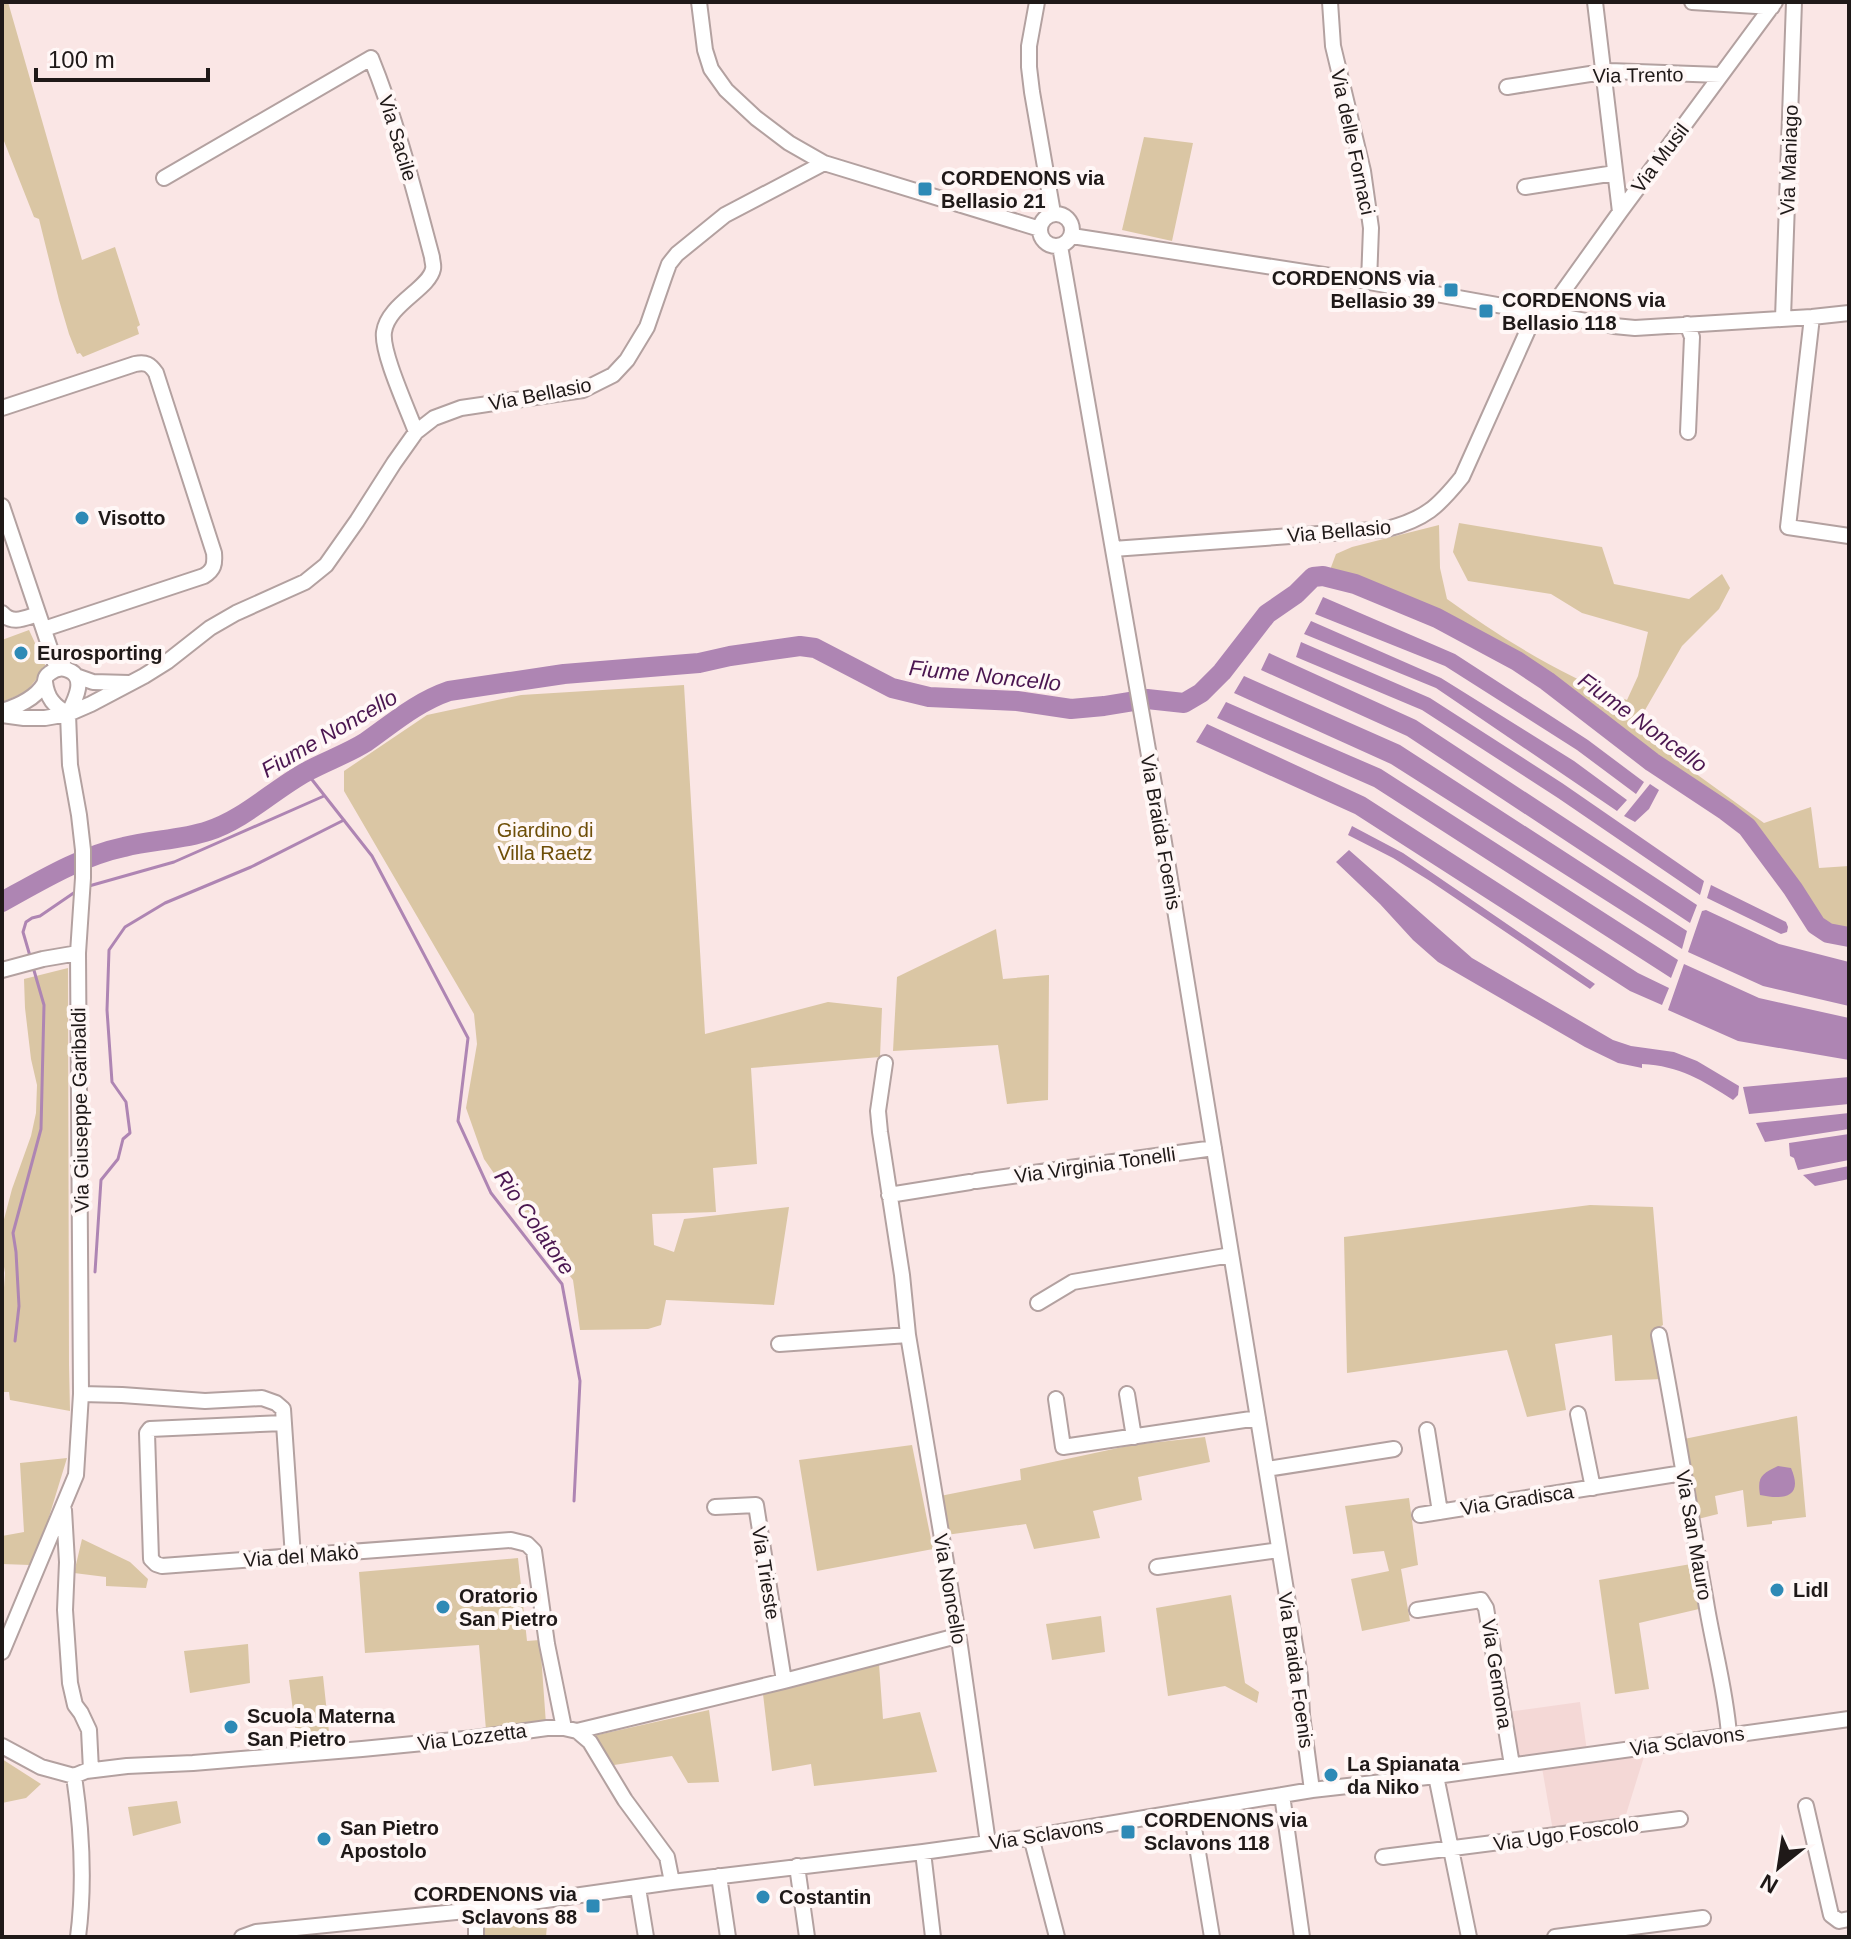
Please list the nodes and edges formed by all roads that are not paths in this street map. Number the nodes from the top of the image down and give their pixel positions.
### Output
1 (699, 2) edge
2 (1037, 2) edge
3 (1330, 2) edge
4 (1595, 2) edge
5 (1692, 2) edge
6 (1794, 2) edge
7 (1774, 4) edge
8 (1603, 72) junction
9 (1721, 75) junction
10 (1507, 87) dead end
11 (824, 163) junction
12 (1615, 173) junction
13 (164, 178) dead end
14 (1525, 187) dead end
15 (1620, 212) junction
16 (1053, 213) junction
17 (1040, 229) junction
18 (1066, 241) junction
19 (1369, 282) junction
20 (1542, 313) junction
21 (1849, 313) edge
22 (1812, 317) junction
23 (1783, 318) junction
24 (1687, 324) junction
25 (2, 408) edge
26 (416, 432) junction
27 (1688, 432) dead end
28 (2, 506) edge
29 (1849, 536) edge
30 (1113, 549) junction
31 (2, 613) edge
32 (38, 614) junction
33 (44, 629) junction
34 (57, 669) junction
35 (76, 676) junction
36 (45, 682) junction
37 (133, 683) junction
38 (68, 714) junction
39 (4, 716) edge
40 (78, 953) junction
41 (2, 970) edge
42 (885, 1063) dead end
43 (1214, 1148) junction
44 (889, 1195) junction
45 (1231, 1255) junction
46 (1038, 1303) dead end
47 (908, 1335) junction
48 (1659, 1335) dead end
49 (779, 1344) dead end
50 (81, 1394) junction
51 (1127, 1394) dead end
52 (1056, 1399) dead end
53 (1578, 1414) dead end
54 (1258, 1418) junction
55 (284, 1423) junction
56 (1427, 1430) dead end
57 (1134, 1437) junction
58 (1394, 1449) dead end
59 (1267, 1469) junction
60 (1683, 1473) junction
61 (1593, 1488) junction
62 (64, 1506) junction
63 (715, 1507) dead end
64 (1440, 1512) junction
65 (1420, 1515) dead end
66 (1279, 1550) junction
67 (293, 1557) junction
68 (1157, 1567) dead end
69 (1417, 1610) dead end
70 (5, 1632) edge
71 (957, 1636) junction
72 (2, 1652) edge
73 (784, 1681) junction
74 (1849, 1719) edge
75 (570, 1729) junction
76 (1729, 1735) junction
77 (2, 1746) edge
78 (1512, 1765) junction
79 (91, 1770) junction
80 (74, 1776) junction
81 (1436, 1776) junction
82 (1312, 1790) junction
83 (1282, 1795) junction
84 (1806, 1806) dead end
85 (1191, 1810) junction
86 (1680, 1819) dead end
87 (1031, 1837) junction
88 (988, 1843) junction
89 (1452, 1850) junction
90 (923, 1852) junction
91 (1383, 1857) dead end
92 (797, 1866) junction
93 (719, 1876) junction
94 (672, 1882) junction
95 (638, 1888) junction
96 (476, 1910) junction
97 (1703, 1918) dead end
98 (1849, 1919) edge
99 (78, 1937) edge
100 (242, 1937) edge
101 (476, 1937) edge
102 (646, 1937) edge
103 (728, 1937) edge
104 (807, 1937) edge
105 (933, 1937) edge
106 (1057, 1937) edge
107 (1212, 1937) edge
108 (1302, 1937) edge
109 (1469, 1937) edge
110 (1555, 1937) edge

1 - 11 street
2 - 16 street
3 - 19 street, Via delle Fornaci
4 - 8 street
5 - 7 street
6 - 23 street, Via Maniago
7 - 9 street, Via Musil
8 - 9 street, Via Trento
8 - 10 street, Via Trento
8 - 12 street
9 - 15 street, Via Musil
11 - 17 street
11 - 26 street, Via Bellasio
12 - 14 street
12 - 15 street
13 - 26 street, Via Sacile
15 - 20 street, Via Musil
16 - 17 street
16 - 18 street
17 - 18 street
18 - 19 street
18 - 30 street, Via Braida Foenis
19 - 20 street
20 - 24 street
20 - 30 street, Via Bellasio
21 - 22 street
22 - 23 street
22 - 29 street
23 - 24 street
24 - 27 street
25 - 33 street
26 - 37 street, Via Bellasio
28 - 32 street
30 - 43 street, Via Braida Foenis
31 - 32 street
32 - 33 street
33 - 34 street
34 - 35 street
34 - 36 street, Via Bellasio
35 - 37 street
35 - 38 street
36 - 38 street
36 - 39 street, Via Bellasio
37 - 38 street, Via Bellasio
38 - 39 street, Via Bellasio
38 - 40 street, Via Giuseppe Garibaldi
40 - 41 street
40 - 50 street, Via Giuseppe Garibaldi
42 - 44 street, Via Noncello
43 - 44 street, Via Virginia Tonelli
43 - 45 street, Via Braida Foenis
44 - 47 street, Via Noncello
45 - 46 street
45 - 54 street, Via Braida Foenis
47 - 49 street
47 - 71 street, Via Noncello
48 - 60 street, Via San Mauro
50 - 55 street
50 - 62 street, Via Giuseppe Garibaldi
51 - 57 street
52 - 57 street
53 - 61 street, Via Gradisca
54 - 57 street
54 - 59 street, Via Braida Foenis
55 - 67 street
55 - 67 street, Via del Makò
56 - 64 street, Via Gradisca
58 - 59 street
59 - 66 street, Via Braida Foenis
60 - 61 street, Via Gradisca
60 - 76 street, Via San Mauro
61 - 64 street, Via Gradisca
62 - 70 street, Via Giuseppe Garibaldi
62 - 79 street, Via Giuseppe Garibaldi
63 - 73 street, Via Trieste
64 - 65 street, Via Gradisca
66 - 68 street
66 - 82 street, Via Braida Foenis
67 - 75 street, Via del Makò
69 - 78 street, Via Gemona
70 - 72 street, Via Giuseppe Garibaldi
71 - 73 street
71 - 88 street, Via Noncello
73 - 75 street
74 - 76 street, Via Sclavons
75 - 79 street, Via Lozzetta
75 - 94 street
76 - 78 street, Via Sclavons
77 - 80 street
78 - 81 street, Via Sclavons
79 - 80 street, Via Lozzetta
80 - 99 street
81 - 82 street, Via Sclavons
81 - 89 street
82 - 83 street, Via Sclavons
83 - 85 street, Via Sclavons
83 - 108 street
84 - 98 street
85 - 87 street, Via Sclavons
85 - 107 street
86 - 89 street, Via Ugo Foscolo
87 - 88 street, Via Sclavons
87 - 106 street
88 - 90 street, Via Sclavons
89 - 91 street, Via Ugo Foscolo
89 - 109 street
90 - 92 street, Via Sclavons
90 - 105 street
92 - 93 street, Via Sclavons
92 - 104 street
93 - 94 street, Via Sclavons
93 - 103 street
94 - 95 street, Via Sclavons
95 - 96 street, Via Sclavons
95 - 102 street
96 - 100 street, Via Sclavons
96 - 101 street
97 - 110 street

